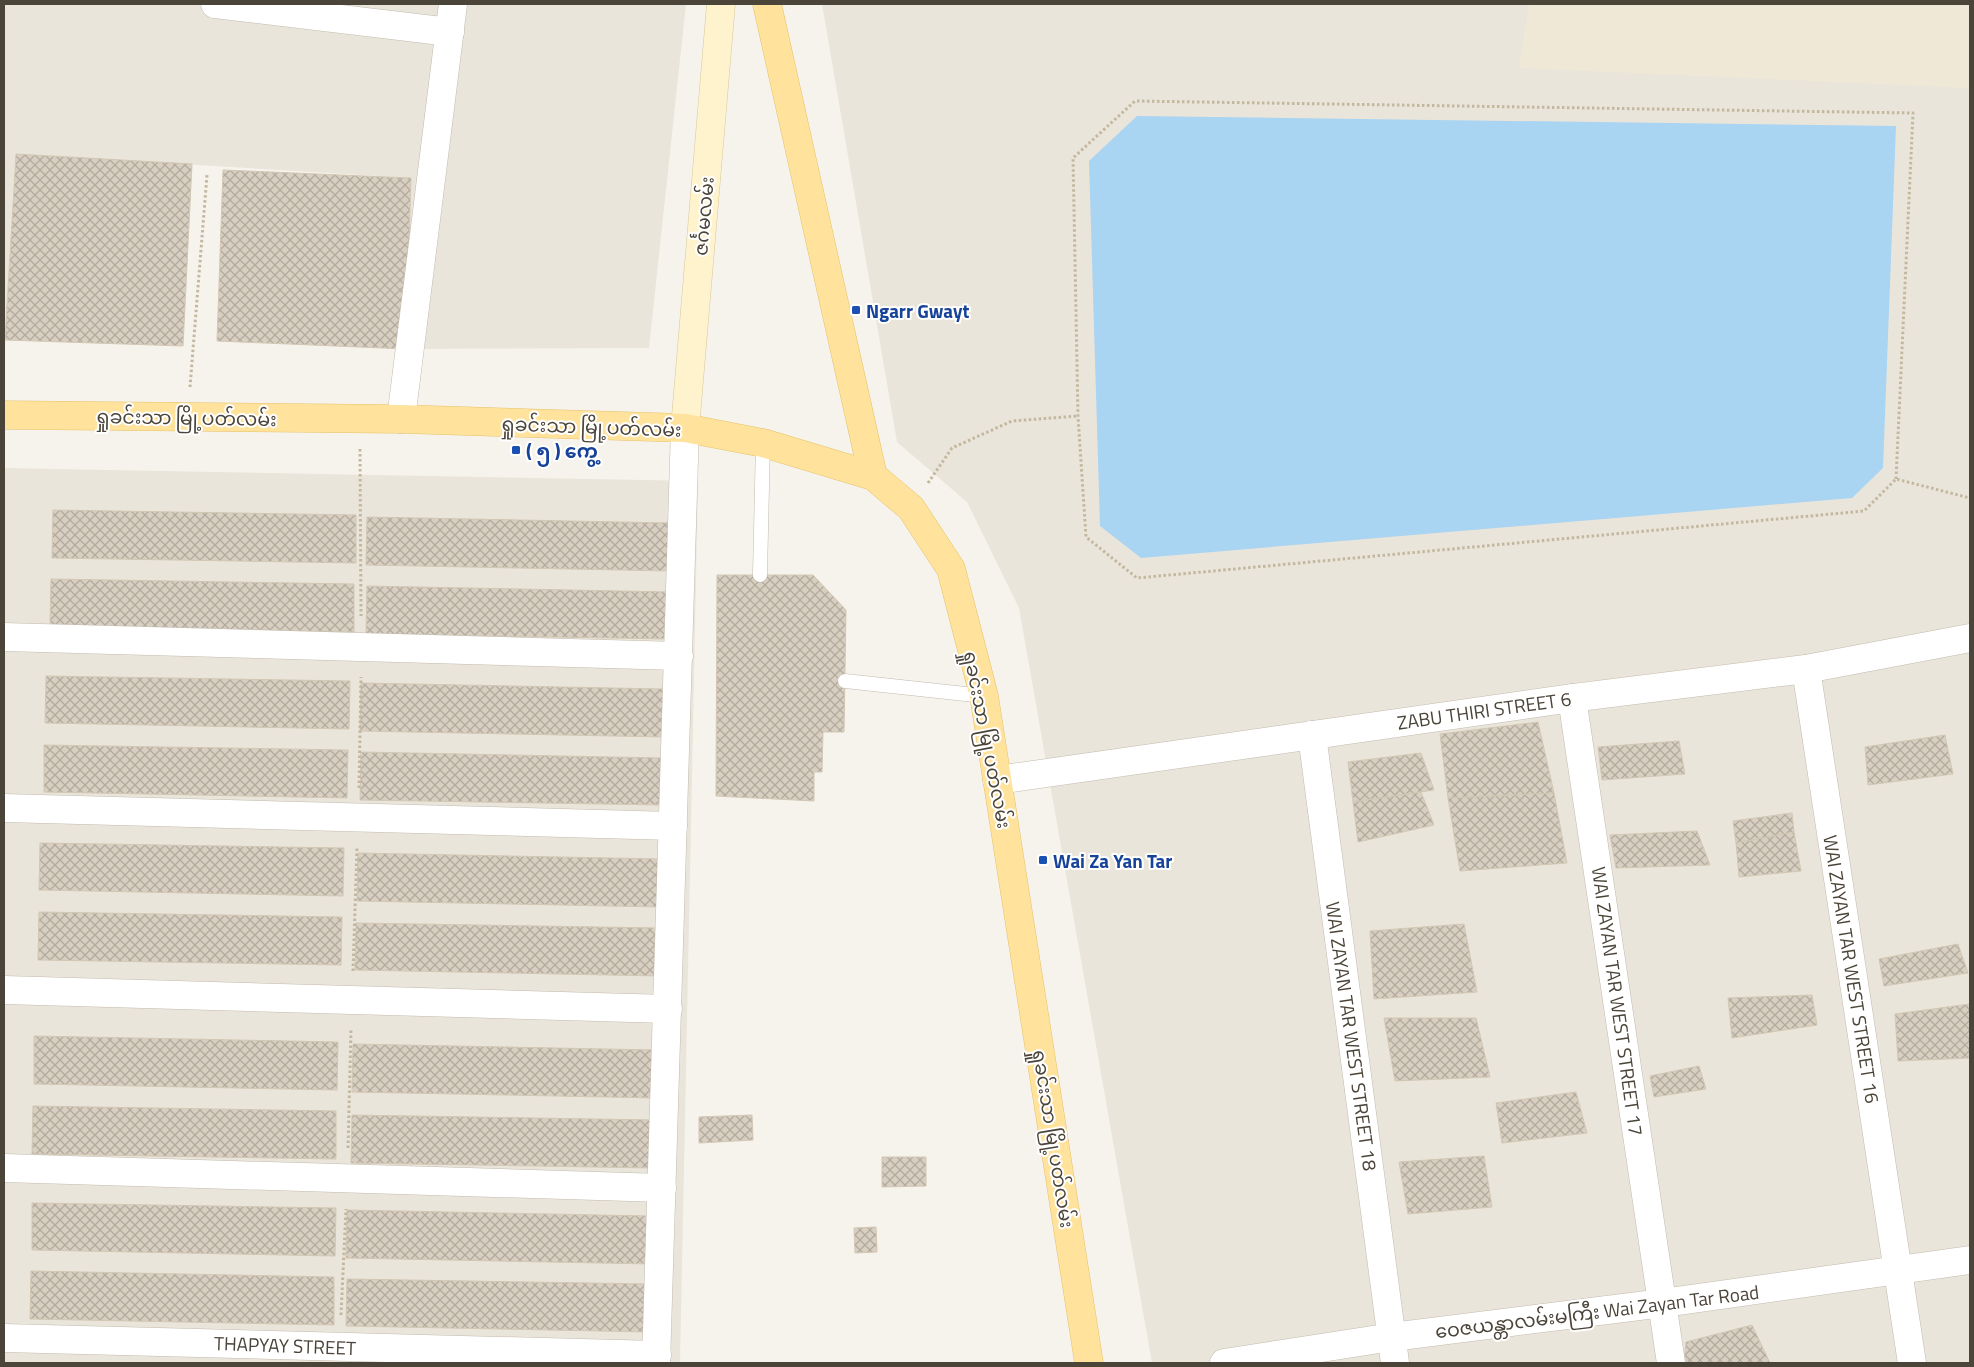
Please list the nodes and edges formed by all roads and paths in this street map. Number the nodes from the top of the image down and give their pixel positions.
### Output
1 (215, 4) edge
2 (453, 4) edge
3 (721, 4) edge
4 (767, 4) edge
5 (450, 32) junction
6 (207, 176) dead end
7 (4, 415) edge
8 (1078, 416) junction
9 (188, 417) junction
10 (360, 419) junction
11 (401, 419) junction
12 (685, 428) junction
13 (763, 442) junction
14 (873, 476) junction
15 (1896, 479) junction
16 (1970, 498) edge
17 (911, 508) junction
18 (760, 575) dead end
19 (4, 637) edge
20 (1970, 638) edge
21 (361, 647) junction
22 (678, 656) junction
23 (1806, 669) junction
24 (845, 681) dead end
25 (984, 696) junction
26 (1572, 698) junction
27 (1312, 735) junction
28 (997, 780) junction
29 (4, 808) edge
30 (358, 818) junction
31 (673, 826) junction
32 (4, 990) edge
33 (352, 1000) junction
34 (668, 1009) junction
35 (4, 1168) edge
36 (347, 1178) junction
37 (662, 1188) junction
38 (1970, 1260) edge
39 (1898, 1270) junction
40 (1663, 1304) junction
41 (1392, 1337) junction
42 (4, 1338) edge
43 (340, 1347) junction
44 (657, 1359) edge
45 (1089, 1363) edge
46 (1224, 1363) edge
47 (1395, 1363) edge
48 (1671, 1363) edge
49 (1912, 1363) edge

1 - 5 street
2 - 5 street
3 - 12 street, ဇင်္ဂမလမ်း
4 - 14 main road
5 - 11 street
6 - 9 path
7 - 9 main road, ရှုခင်းသာ မြို့ပတ်လမ်း
8 - 15 path
8 - 15 path
8 - 17 path
9 - 10 main road, ရှုခင်းသာ မြို့ပတ်လမ်း
10 - 11 main road, ရှုခင်းသာ မြို့ပတ်လမ်း
10 - 21 path
11 - 12 main road, ရှုခင်းသာ မြို့ပတ်လမ်း
12 - 13 main road, ရှုခင်းသာ မြို့ပတ်လမ်း
12 - 22 street
13 - 14 main road, ရှုခင်းသာ မြို့ပတ်လမ်း
13 - 18 lane
14 - 17 main road, ရှုခင်းသာ မြို့ပတ်လမ်း
15 - 16 path
17 - 25 main road, ရှုခင်းသာ မြို့ပတ်လမ်း
19 - 21 street
20 - 23 street, ZABU THIRI STREET 6
21 - 22 street
21 - 30 path
22 - 31 street
23 - 26 street, ZABU THIRI STREET 6
23 - 39 street, WAI ZAYAN TAR WEST STREET 16
24 - 25 lane
25 - 28 main road, ရှုခင်းသာ မြို့ပတ်လမ်း
26 - 27 street, ZABU THIRI STREET 6
26 - 40 street, WAI ZAYAN TAR WEST STREET 17
27 - 28 street, ZABU THIRI STREET 6
27 - 41 street, WAI ZAYAN TAR WEST STREET 18
28 - 45 main road, ရှုခင်းသာ မြို့ပတ်လမ်း
29 - 30 street
30 - 31 street
30 - 33 path
31 - 34 street
32 - 33 street
33 - 34 street
33 - 36 path
34 - 37 street
35 - 36 street
36 - 37 street
36 - 43 path
37 - 44 street
38 - 39 street, ဝေဇယန္တာလမ်းမကြီး Wai Zayan Tar Road
39 - 40 street, ဝေဇယန္တာလမ်းမကြီး Wai Zayan Tar Road
39 - 49 street, WAI ZAYAN TAR WEST STREET 16
40 - 41 street, ဝေဇယန္တာလမ်းမကြီး Wai Zayan Tar Road
40 - 48 street, WAI ZAYAN TAR WEST STREET 17
41 - 46 street, ဝေဇယန္တာလမ်းမကြီး Wai Zayan Tar Road
41 - 47 street, WAI ZAYAN TAR WEST STREET 18
42 - 43 street, THAPYAY STREET
43 - 44 street, THAPYAY STREET

